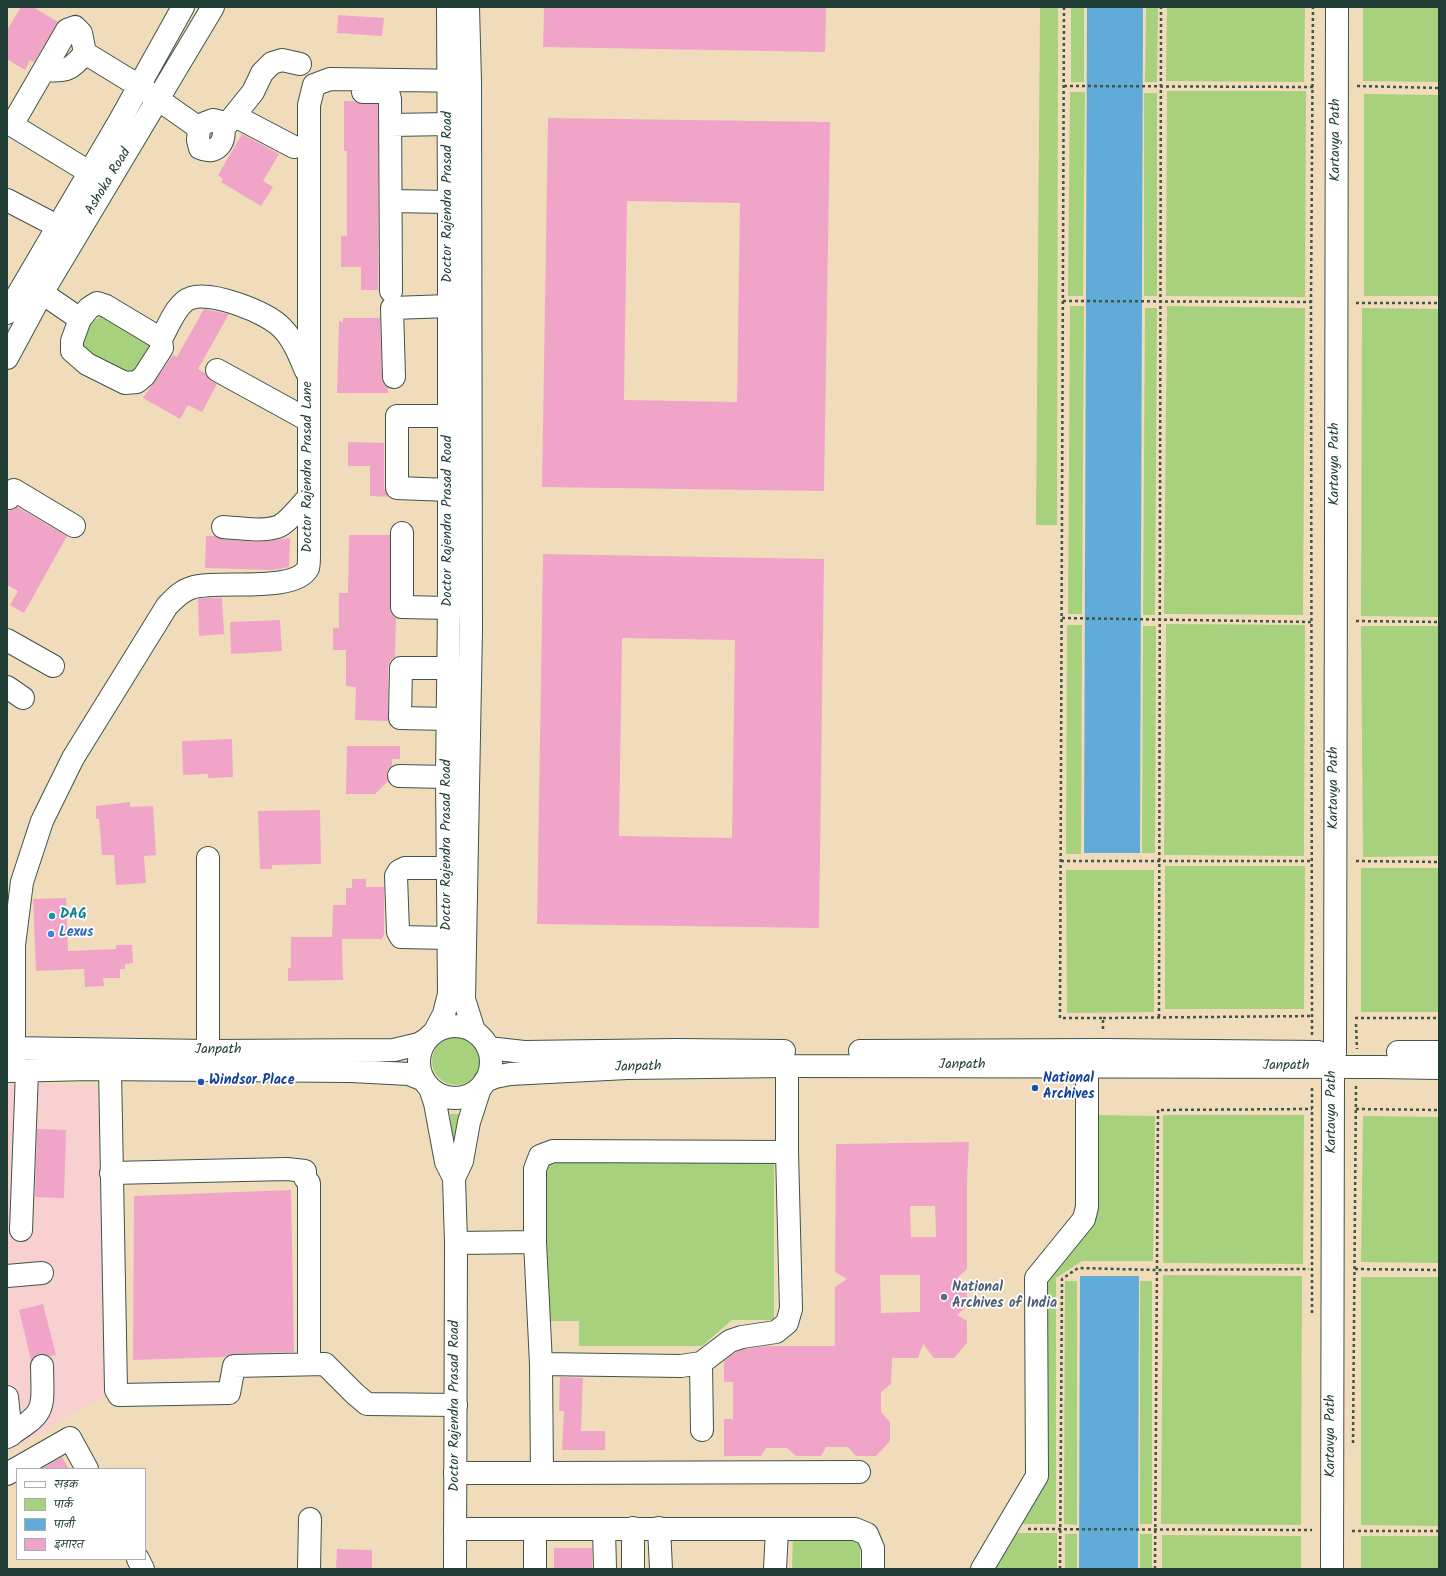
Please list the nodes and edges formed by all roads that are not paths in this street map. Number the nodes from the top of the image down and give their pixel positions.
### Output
1 (183, 7) edge
2 (213, 7) edge
3 (448, 7) edge
4 (468, 7) edge
5 (1337, 7) edge
6 (85, 53) junction
7 (300, 64) dead end
8 (44, 70) junction
9 (460, 82) junction
10 (139, 86) junction
11 (328, 93) dead end
12 (158, 99) junction
13 (230, 122) junction
14 (9, 124) edge
15 (449, 124) junction
16 (391, 125) junction
17 (294, 147) dead end
18 (89, 172) junction
19 (7, 200) edge
20 (391, 201) junction
21 (450, 202) junction
22 (57, 226) junction
23 (34, 288) junction
24 (391, 291) dead end
25 (449, 306) junction
26 (7, 313) edge
27 (80, 319) junction
28 (161, 339) junction
29 (7, 358) edge
30 (217, 370) dead end
31 (394, 377) dead end
32 (309, 379) junction
33 (449, 416) junction
34 (308, 420) junction
35 (449, 490) junction
36 (309, 497) junction
37 (8, 499) edge
38 (74, 526) dead end
39 (223, 528) dead end
40 (402, 533) dead end
41 (449, 608) junction
42 (7, 640) edge
43 (53, 666) dead end
44 (449, 668) junction
45 (449, 719) junction
46 (398, 776) dead end
47 (448, 777) junction
48 (208, 858) dead end
49 (448, 868) junction
50 (448, 938) junction
51 (474, 1031) junction
52 (431, 1035) junction
53 (488, 1048) junction
54 (10, 1049) edge
55 (208, 1051) junction
56 (1439, 1052) edge
57 (864, 1058) junction
58 (1323, 1059) junction
59 (787, 1066) junction
60 (1087, 1066) junction
61 (1439, 1068) edge
62 (110, 1069) junction
63 (16, 1071) edge
64 (427, 1084) junction
65 (483, 1084) junction
66 (787, 1152) junction
67 (111, 1173) junction
68 (454, 1178) junction
69 (21, 1230) dead end
70 (535, 1242) junction
71 (456, 1243) junction
72 (42, 1273) dead end
73 (7, 1276) edge
74 (309, 1363) junction
75 (701, 1363) junction
76 (541, 1364) junction
77 (42, 1366) dead end
78 (7, 1396) edge
79 (456, 1405) junction
80 (702, 1430) dead end
81 (9, 1436) edge
82 (18, 1468) edge
83 (86, 1468) edge
84 (16, 1469) edge
85 (859, 1472) dead end
86 (455, 1473) junction
87 (542, 1473) junction
88 (7, 1474) edge
89 (310, 1519) dead end
90 (633, 1528) junction
91 (659, 1528) junction
92 (455, 1529) junction
93 (535, 1529) junction
94 (604, 1529) junction
95 (777, 1530) junction
96 (138, 1560) edge
97 (143, 1569) edge
98 (309, 1569) edge
99 (455, 1569) edge
100 (535, 1569) edge
101 (605, 1569) edge
102 (633, 1569) edge
103 (661, 1569) edge
104 (775, 1569) edge
105 (873, 1569) edge
106 (982, 1569) edge
107 (1332, 1569) edge

1 - 10 main road, Ashoka Road
2 - 12 main road, Ashoka Road
3 - 9 main road, Doctor Rajendra Prasad Road
4 - 9 main road, Doctor Rajendra Prasad Road
5 - 58 main road, Kartavya Path
6 - 8 main road
6 - 8 main road
6 - 10 main road
7 - 13 main road
8 - 14 main road
9 - 15 main road, Doctor Rajendra Prasad Road
9 - 32 main road, Doctor Rajendra Prasad Lane
9 - 51 main road, Doctor Rajendra Prasad Road
10 - 12 main road
10 - 18 main road, Ashoka Road
11 - 16 main road
12 - 13 main road
12 - 23 main road, Ashoka Road
13 - 17 main road
14 - 18 main road
15 - 16 main road
15 - 21 main road, Doctor Rajendra Prasad Road
16 - 20 main road
18 - 22 main road, Ashoka Road
19 - 22 main road
20 - 21 main road
20 - 24 main road
21 - 25 main road, Doctor Rajendra Prasad Road
22 - 23 main road, Ashoka Road
23 - 26 main road, Ashoka Road
23 - 27 main road
23 - 29 main road, Ashoka Road
25 - 31 main road
25 - 33 main road, Doctor Rajendra Prasad Road
27 - 28 main road
27 - 28 main road
28 - 32 main road
30 - 34 main road
32 - 34 main road, Doctor Rajendra Prasad Lane
33 - 35 main road, Doctor Rajendra Prasad Road
33 - 35 main road
34 - 36 main road, Doctor Rajendra Prasad Lane
35 - 41 main road, Doctor Rajendra Prasad Road
36 - 39 main road
36 - 54 main road, Doctor Rajendra Prasad Lane
37 - 38 main road
40 - 41 main road
41 - 44 main road, Doctor Rajendra Prasad Road
42 - 43 main road
44 - 45 main road, Doctor Rajendra Prasad Road
44 - 45 main road
45 - 47 main road, Doctor Rajendra Prasad Road
46 - 47 main road
47 - 49 main road, Doctor Rajendra Prasad Road
48 - 55 main road
49 - 50 main road, Doctor Rajendra Prasad Road
49 - 50 main road
50 - 52 main road, Doctor Rajendra Prasad Road
51 - 52 main road
51 - 53 main road
52 - 55 main road, Janpath
52 - 64 main road
53 - 57 main road, Janpath
53 - 65 main road
54 - 55 main road, Janpath
54 - 63 main road, Doctor Rajendra Prasad Lane
56 - 58 main road, Janpath
57 - 58 main road, Janpath
57 - 59 main road, Janpath
57 - 60 main road, Janpath
58 - 60 main road, Janpath
58 - 61 main road, Janpath
58 - 107 main road, Kartavya Path
59 - 65 main road, Janpath
59 - 66 main road
60 - 106 main road
62 - 63 main road, Janpath
62 - 64 main road, Janpath
62 - 67 main road
63 - 69 main road, Doctor Rajendra Prasad Lane
64 - 65 main road
64 - 68 main road
65 - 68 main road
66 - 70 main road
66 - 75 main road
67 - 74 main road
67 - 74 main road
68 - 71 main road, Doctor Rajendra Prasad Road
70 - 71 main road
70 - 76 main road
71 - 79 main road, Doctor Rajendra Prasad Road
72 - 73 main road
74 - 79 main road
75 - 76 main road
75 - 80 main road
76 - 87 main road
77 - 81 main road
78 - 81 main road
79 - 86 main road, Doctor Rajendra Prasad Road
82 - 83 main road
84 - 88 main road
85 - 87 main road
86 - 87 main road
86 - 92 main road, Doctor Rajendra Prasad Road
89 - 98 main road
90 - 91 main road
90 - 94 main road
90 - 102 main road
91 - 95 main road
91 - 103 main road
92 - 93 main road
92 - 99 main road, Doctor Rajendra Prasad Road
93 - 94 main road
93 - 100 main road
94 - 101 main road
95 - 104 main road
95 - 105 main road
96 - 97 main road

